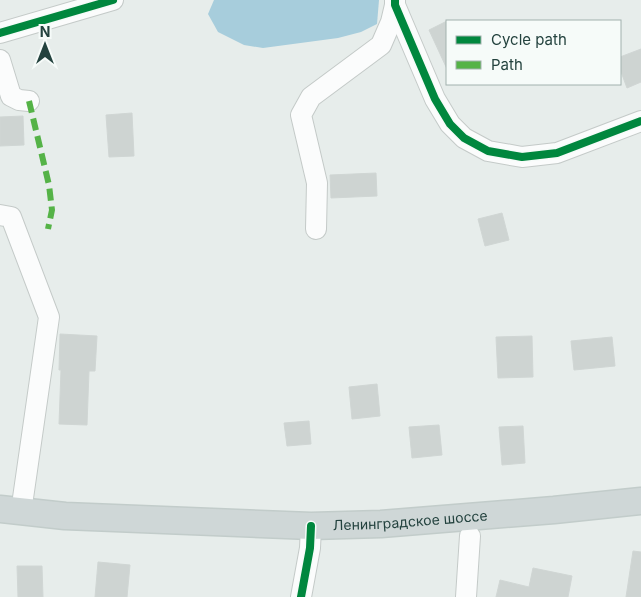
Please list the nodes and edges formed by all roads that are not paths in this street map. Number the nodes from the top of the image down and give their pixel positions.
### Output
1 (113, 0) edge
2 (395, 2) edge
3 (0, 33) edge
4 (0, 60) edge
5 (29, 101) dead end
6 (641, 121) edge
7 (0, 215) edge
8 (316, 229) dead end
9 (641, 501) edge
10 (10, 511) edge
11 (311, 526) junction
12 (470, 536) dead end
13 (300, 597) edge
14 (466, 597) edge

1 - 3 street
2 - 6 street
2 - 8 street
4 - 5 street
7 - 10 street
9 - 11 main road, Ленинградское шоссе
10 - 11 main road, Ленинградское шоссе
11 - 13 street
12 - 14 street

